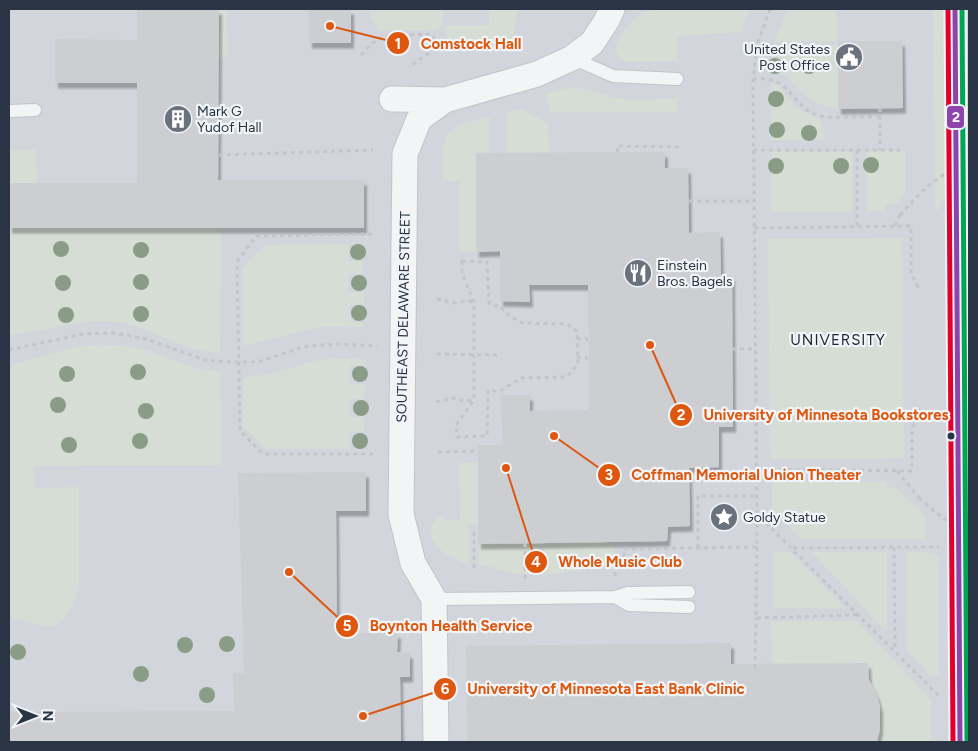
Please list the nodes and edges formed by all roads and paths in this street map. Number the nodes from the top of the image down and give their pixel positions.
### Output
1 (612, 9) edge
2 (770, 9) edge
3 (956, 9) edge
4 (361, 55) dead end
5 (572, 58) junction
6 (409, 67) dead end
7 (677, 79) dead end
8 (753, 79) junction
9 (392, 99) dead end
10 (445, 100) junction
11 (880, 108) dead end
12 (35, 110) dead end
13 (9, 111) edge
14 (880, 116) junction
15 (683, 147) dead end
16 (373, 150) dead end
17 (753, 150) junction
18 (857, 150) junction
19 (880, 150) junction
20 (900, 150) dead end
21 (618, 152) dead end
22 (219, 155) dead end
23 (969, 165) edge
24 (689, 201) dead end
25 (754, 201) junction
26 (857, 226) junction
27 (895, 226) junction
28 (754, 228) junction
29 (372, 234) dead end
30 (919, 289) dead end
31 (436, 299) dead end
32 (474, 302) junction
33 (577, 339) junction
34 (588, 339) dead end
35 (402, 348) junction
36 (732, 349) dead end
37 (755, 349) junction
38 (9, 350) edge
39 (436, 354) dead end
40 (474, 354) junction
41 (497, 355) dead end
42 (577, 357) junction
43 (588, 358) dead end
44 (238, 362) junction
45 (474, 400) junction
46 (436, 402) dead end
47 (919, 408) dead end
48 (438, 452) dead end
49 (478, 452) dead end
50 (375, 454) dead end
51 (756, 469) junction
52 (897, 471) junction
53 (756, 496) junction
54 (757, 514) junction
55 (969, 529) edge
56 (478, 532) dead end
57 (525, 544) dead end
58 (698, 548) junction
59 (757, 548) junction
60 (792, 548) junction
61 (894, 548) junction
62 (943, 548) dead end
63 (624, 560) dead end
64 (474, 568) dead end
65 (525, 571) dead end
66 (689, 592) dead end
67 (615, 597) junction
68 (434, 599) junction
69 (689, 607) dead end
70 (857, 615) junction
71 (756, 618) junction
72 (895, 651) junction
73 (755, 668) dead end
74 (944, 701) dead end
75 (436, 742) edge
76 (960, 742) edge

1 - 5 street, SOUTHEAST DELAWARE STREET
2 - 8 path
3 - 76 lane
4 - 6 path
5 - 7 lane
5 - 10 street, SOUTHEAST DELAWARE STREET
8 - 14 path
8 - 17 path
9 - 10 street
10 - 35 street, SOUTHEAST DELAWARE STREET
11 - 14 path
12 - 13 lane
14 - 19 path
15 - 21 path
16 - 22 path
17 - 18 path
17 - 25 path
18 - 19 path
18 - 26 path
19 - 20 path
23 - 27 path, bridge
24 - 25 path
25 - 28 path
26 - 27 path
26 - 28 path
27 - 30 path
28 - 37 path
29 - 44 path
31 - 32 path
32 - 33 path
32 - 40 path
33 - 34 path
33 - 42 path
35 - 44 path
35 - 68 street, SOUTHEAST DELAWARE STREET
36 - 37 path
37 - 51 path
38 - 44 path
39 - 40 path
40 - 41 path
40 - 45 path
42 - 43 path
42 - 45 path
44 - 50 path
45 - 46 path
47 - 52 path
48 - 49 path
51 - 52 path
51 - 53 path
52 - 55 path, bridge
53 - 54 path
53 - 58 path
54 - 59 path
54 - 60 path
56 - 64 path
57 - 65 path
58 - 59 path
58 - 63 path
59 - 71 path
60 - 61 path
60 - 70 path
61 - 62 path
61 - 72 path
66 - 67 lane
67 - 68 lane
67 - 69 lane
68 - 75 street, SOUTHEAST DELAWARE STREET
70 - 71 path
70 - 72 path
71 - 73 path
72 - 74 path

